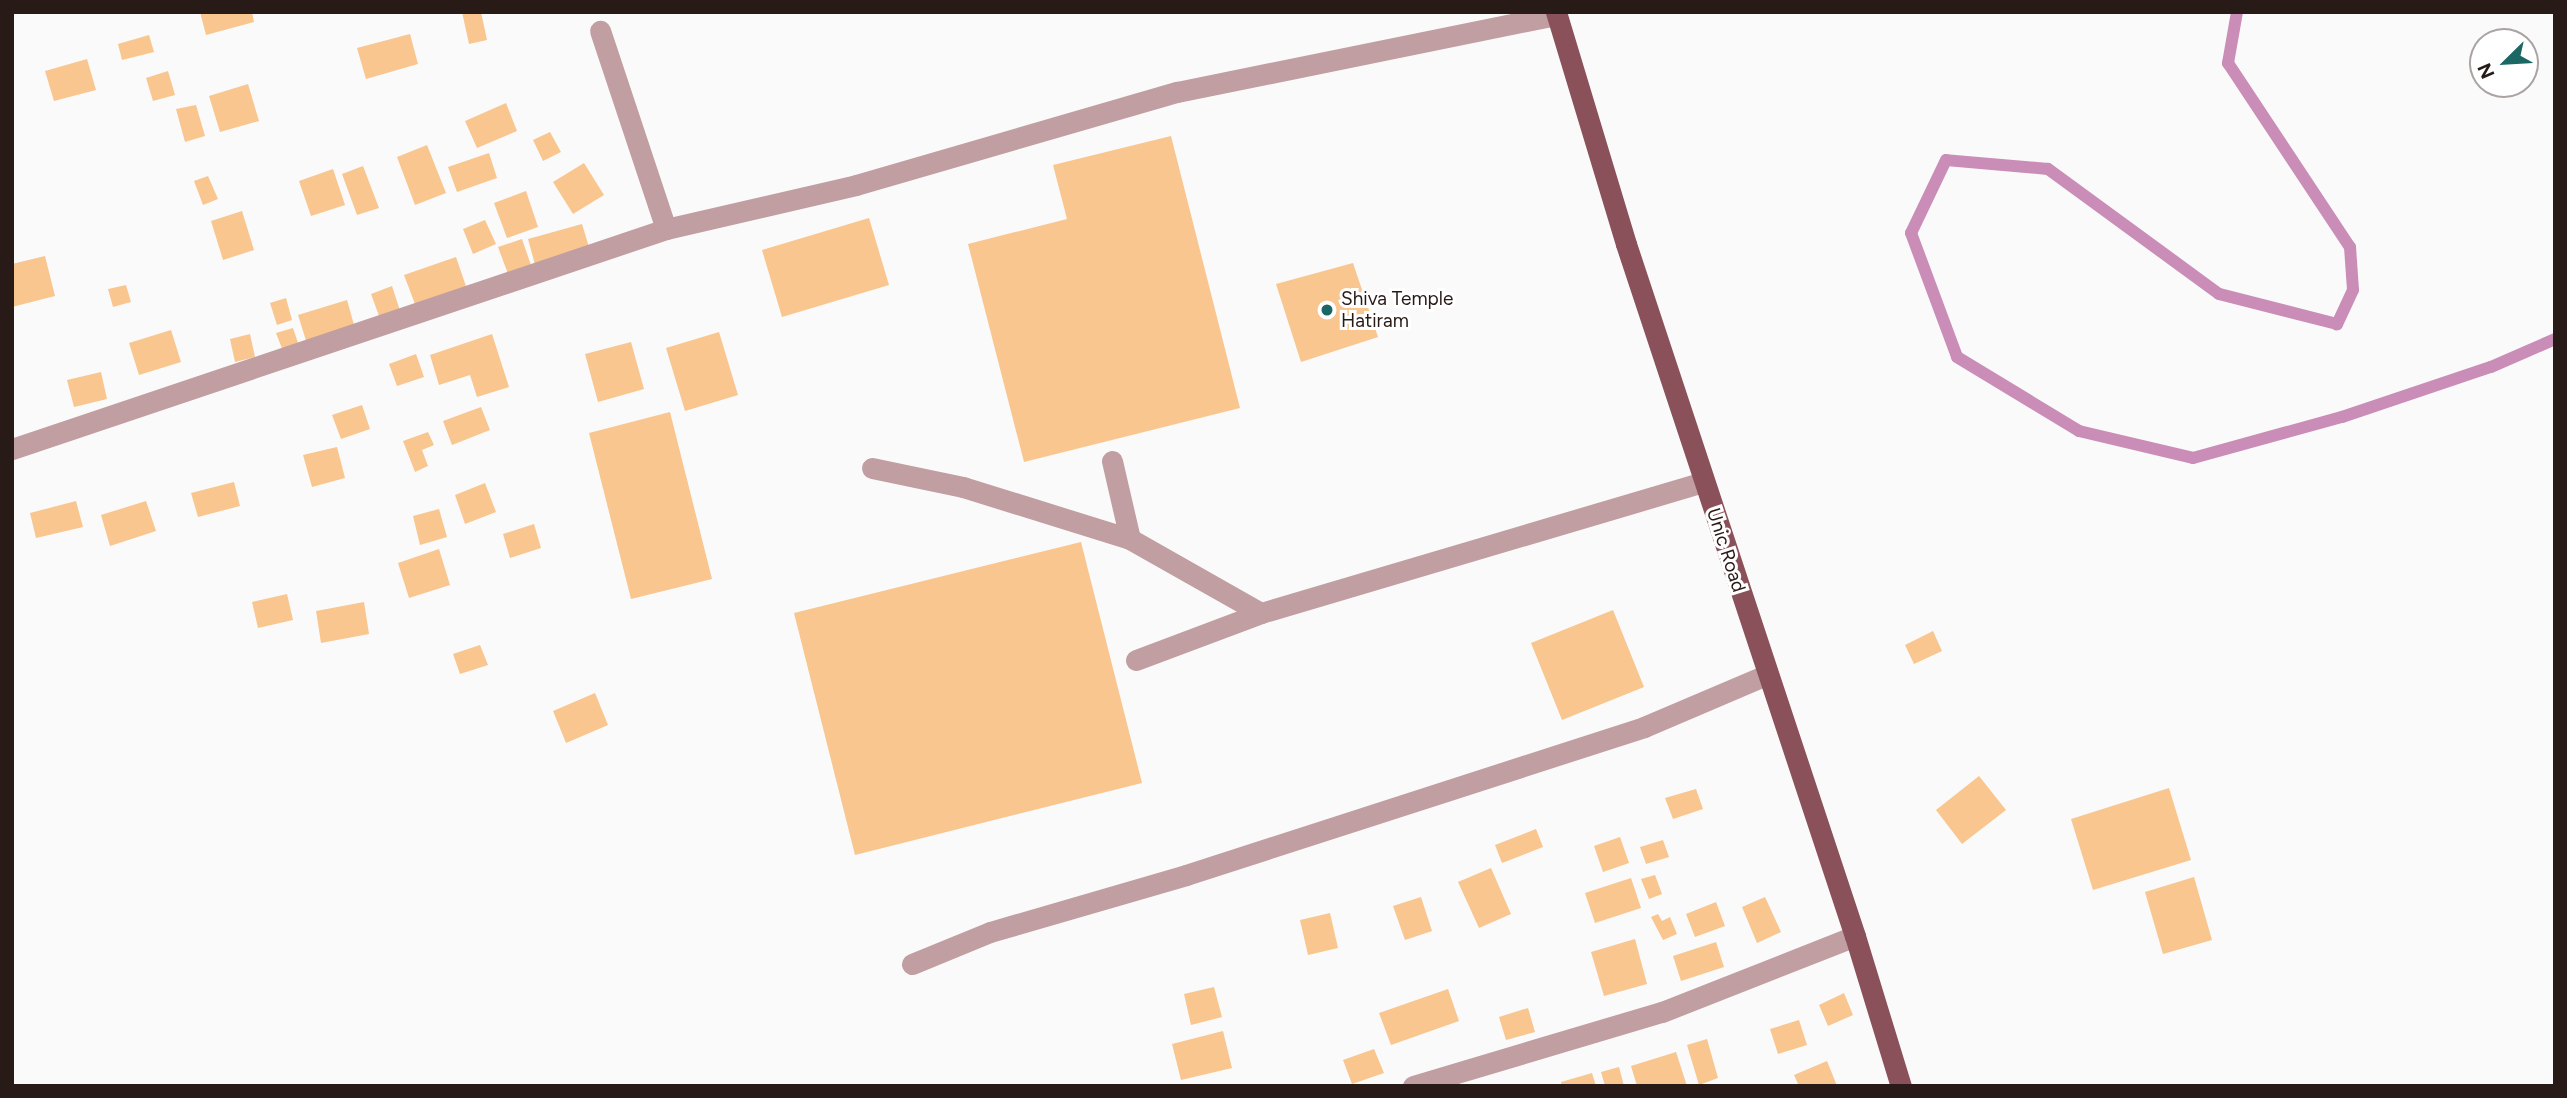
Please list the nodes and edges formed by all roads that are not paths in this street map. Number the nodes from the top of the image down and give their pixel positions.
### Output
1 (1556, 13) edge
2 (600, 31) dead end
3 (666, 229) junction
4 (12, 449) edge
5 (1112, 461) dead end
6 (872, 467) dead end
7 (1704, 482) junction
8 (1130, 539) junction
9 (1261, 612) junction
10 (1136, 660) dead end
11 (1766, 675) junction
12 (1855, 936) junction
13 (912, 964) dead end
14 (1413, 1086) edge
15 (1901, 1086) edge

1 - 3 street
1 - 7 main road, Unic Road
2 - 3 street
3 - 4 street
5 - 8 street
6 - 8 street
7 - 9 street
7 - 11 main road, Unic Road
8 - 9 street
9 - 10 street
11 - 12 main road, Unic Road
11 - 13 street
12 - 14 street
12 - 15 main road, Unic Road

